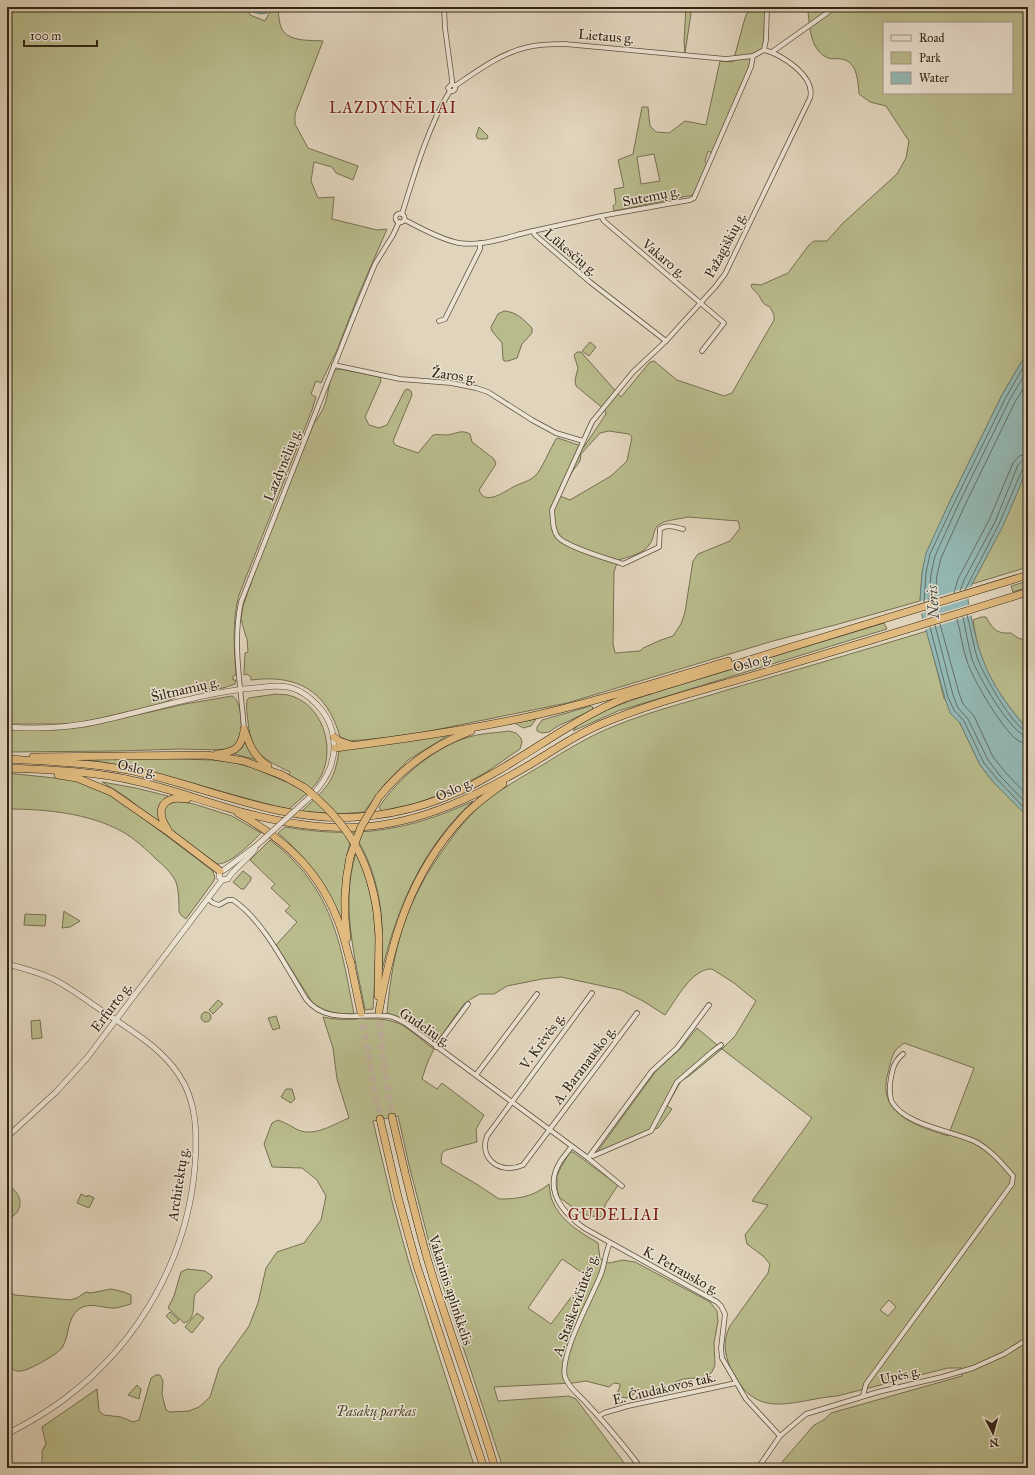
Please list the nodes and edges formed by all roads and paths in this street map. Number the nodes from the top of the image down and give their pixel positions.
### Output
1 (444, 7) edge
2 (767, 7) edge
3 (834, 8) edge
4 (764, 50) junction
5 (772, 52) junction
6 (754, 56) junction
7 (453, 85) junction
8 (402, 214) junction
9 (601, 216) junction
10 (405, 220) junction
11 (399, 222) junction
12 (533, 231) junction
13 (480, 243) junction
14 (700, 303) junction
15 (439, 321) dead end
16 (666, 341) junction
17 (702, 351) dead end
18 (334, 365) junction
19 (583, 441) junction
20 (683, 529) dead end
21 (1028, 575) edge
22 (1028, 592) edge
23 (828, 635) junction
24 (241, 689) junction
25 (492, 724) junction
26 (7, 727) edge
27 (244, 729) junction
28 (334, 737) junction
29 (355, 745) junction
30 (335, 748) junction
31 (207, 756) junction
32 (7, 758) edge
33 (528, 765) junction
34 (7, 768) edge
35 (30, 769) junction
36 (284, 776) junction
37 (208, 802) junction
38 (232, 809) junction
39 (170, 833) junction
40 (256, 846) junction
41 (222, 871) junction
42 (229, 876) junction
43 (222, 880) junction
44 (208, 899) junction
45 (7, 964) edge
46 (351, 964) junction
47 (592, 993) dead end
48 (537, 994) dead end
49 (468, 1004) dead end
50 (709, 1005) dead end
51 (360, 1013) tunnel mouth
52 (637, 1013) dead end
53 (116, 1020) junction
54 (721, 1046) dead end
55 (436, 1047) junction
56 (903, 1054) dead end
57 (476, 1075) junction
58 (511, 1102) junction
59 (392, 1117) tunnel mouth
60 (380, 1119) tunnel mouth
61 (548, 1130) junction
62 (7, 1137) edge
63 (571, 1147) junction
64 (590, 1156) junction
65 (622, 1186) dead end
66 (610, 1243) junction
67 (1028, 1339) edge
68 (736, 1383) junction
69 (863, 1396) junction
70 (598, 1416) junction
71 (7, 1434) edge
72 (780, 1436) junction
73 (476, 1442) junction
74 (478, 1468) edge
75 (484, 1468) edge
76 (495, 1468) edge
77 (641, 1468) edge
78 (758, 1468) edge

1 - 7 street
2 - 4 street
3 - 5 street
4 - 5 street, Pažagiškių g.
4 - 6 street, Lietaus g.
5 - 14 street, Pažagiškių g.
6 - 7 street, Lietaus g.
6 - 9 street, Sutemų g.
7 - 8 street
8 - 10 street
8 - 11 street
9 - 12 street, Sutemų g.
9 - 14 street, Vakaro g.
10 - 11 street
10 - 13 street, Lūkesčių g.
11 - 18 street, Lazdynėlių g.
12 - 13 street, Lūkesčių g.
12 - 16 street, Lūkesčių g.
13 - 15 street
14 - 16 street, Pažagiškių g.
14 - 17 street, Vakaro g.
16 - 19 street, Pažagiškių g.
18 - 19 street, Žaros g.
18 - 24 street, Lazdynėlių g.
19 - 20 street, Pažagiškių g.
21 - 23 highway, Oslo g.
22 - 33 highway, Oslo g.
23 - 25 highway
23 - 32 highway, Oslo g.
24 - 26 street, Šiltnamių g.
24 - 27 street, Lazdynėlių g.
24 - 28 street, Šiltnamių g.
25 - 29 highway
25 - 46 highway, bridge
27 - 31 highway
27 - 36 highway
28 - 29 highway
28 - 30 street, Šiltnamių g.
29 - 30 highway
30 - 40 street, bridge
31 - 32 highway
31 - 36 highway
33 - 36 highway, bridge
33 - 38 highway, Oslo g.
34 - 35 highway, Oslo g.
35 - 37 highway, Oslo g.
35 - 39 highway
37 - 38 highway, Oslo g.
37 - 39 highway
38 - 46 highway
39 - 41 highway
40 - 41 street
40 - 42 street
41 - 42 street
41 - 43 street
42 - 43 street
43 - 44 street, Erfurto g.
44 - 53 street, Erfurto g.
44 - 55 street, Gudelių g.
45 - 53 street, Architektų g.
46 - 51 highway
47 - 58 street, V. Krėvės g.
48 - 57 street
49 - 55 street
50 - 64 street
52 - 61 street, A. Baranausko g.
53 - 62 street, Erfurto g.
53 - 71 street, Architektų g.
54 - 64 street
55 - 57 street, Gudelių g.
56 - 69 street
57 - 58 street, Gudelių g.
58 - 61 street, Gudelių g.
58 - 61 street, V. Krėvės g.
59 - 76 highway, Vakarinis aplinkkelis
60 - 73 highway, Vakarinis aplinkkelis
61 - 63 street, Gudelių g.
63 - 64 street, Gudelių g.
63 - 66 street, K. Petrausko g.
64 - 65 street, Gudelių g.
66 - 68 street, K. Petrausko g.
66 - 70 street, A. Staškevičiūtės g.
67 - 69 street, Upės g.
68 - 70 street, E. Čiudakovos tak.
68 - 72 street, K. Petrausko g.
69 - 72 street, Upės g.
70 - 77 street, A. Staškevičiūtės g.
72 - 78 street, Upės g.
73 - 74 highway
73 - 75 highway, Vakarinis aplinkkelis

